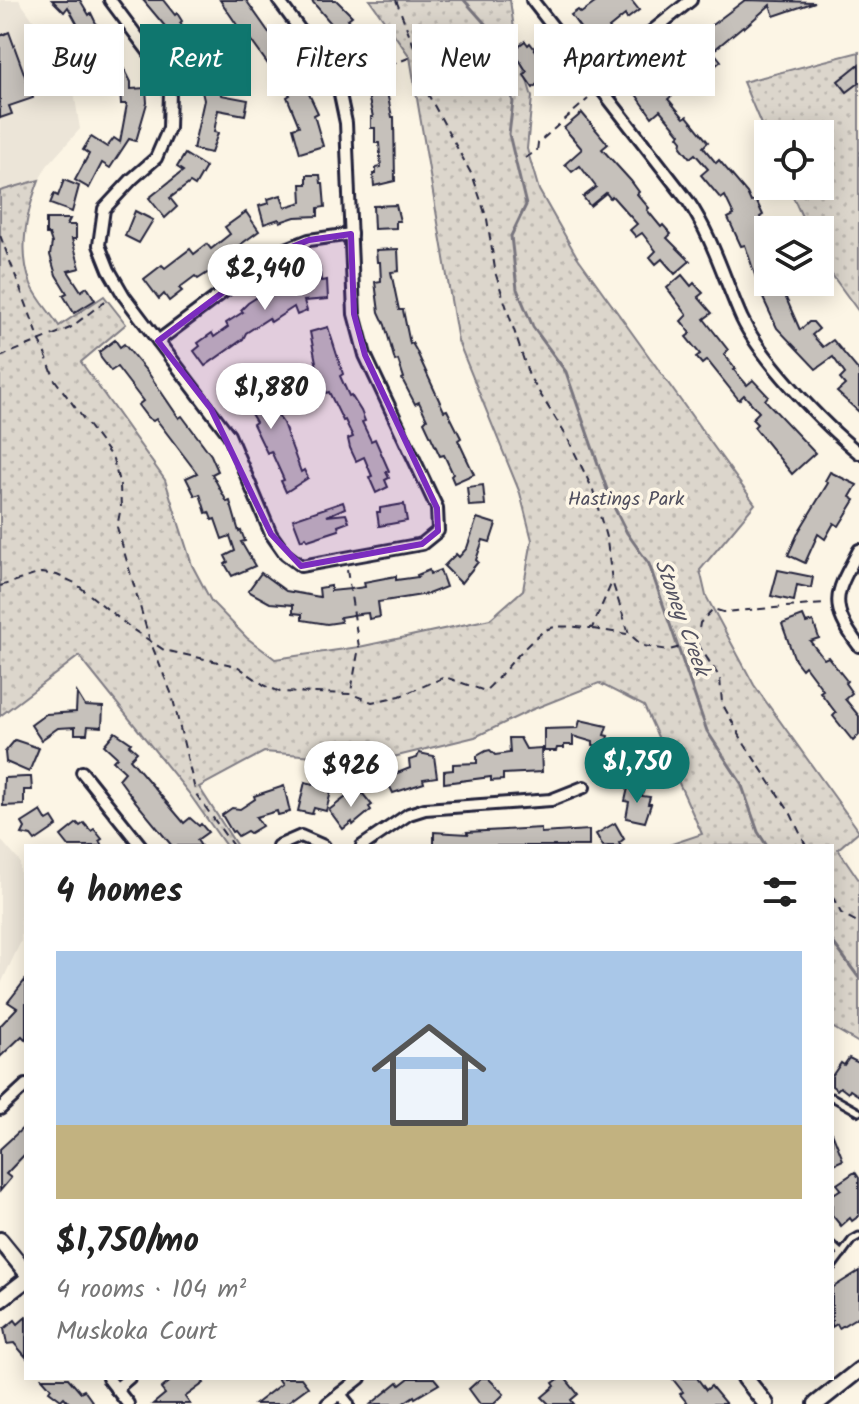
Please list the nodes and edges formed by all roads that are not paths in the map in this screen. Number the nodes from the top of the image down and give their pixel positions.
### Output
1 (110, 0) edge
2 (278, 0) edge
3 (532, 0) edge
4 (691, 0) edge
5 (550, 24) edge
6 (661, 24) edge
7 (604, 96) edge
8 (351, 234) junction
9 (158, 341) junction
10 (859, 453) edge
11 (859, 550) edge
12 (859, 646) edge
13 (82, 772) dead end
14 (584, 787) dead end
15 (139, 844) edge
16 (283, 844) edge
17 (319, 844) edge
18 (365, 844) edge
19 (24, 1087) edge
20 (834, 1098) edge
21 (0, 1109) edge
22 (859, 1112) edge
23 (859, 1236) edge
24 (0, 1240) edge
25 (834, 1247) edge
26 (842, 1254) junction
27 (834, 1264) edge
28 (24, 1270) edge
29 (24, 1282) edge
30 (0, 1300) edge
31 (859, 1370) edge
32 (109, 1380) edge
33 (127, 1380) edge
34 (358, 1380) edge
35 (747, 1380) edge
36 (116, 1389) junction
37 (340, 1394) junction
38 (128, 1404) edge
39 (327, 1404) edge
40 (348, 1404) edge
41 (766, 1404) edge
42 (816, 1404) edge

1 - 9 street
2 - 8 street
3 - 5 street
4 - 6 street
7 - 10 street
8 - 9 street
8 - 9 street
11 - 12 street
13 - 15 street
14 - 18 street
16 - 17 street
19 - 21 street
20 - 22 lane
23 - 26 lane
24 - 28 street
25 - 26 lane
26 - 27 lane
29 - 30 street
31 - 42 street
32 - 36 street
33 - 36 street
34 - 37 street
35 - 41 street
36 - 38 street
37 - 39 street
37 - 40 street

